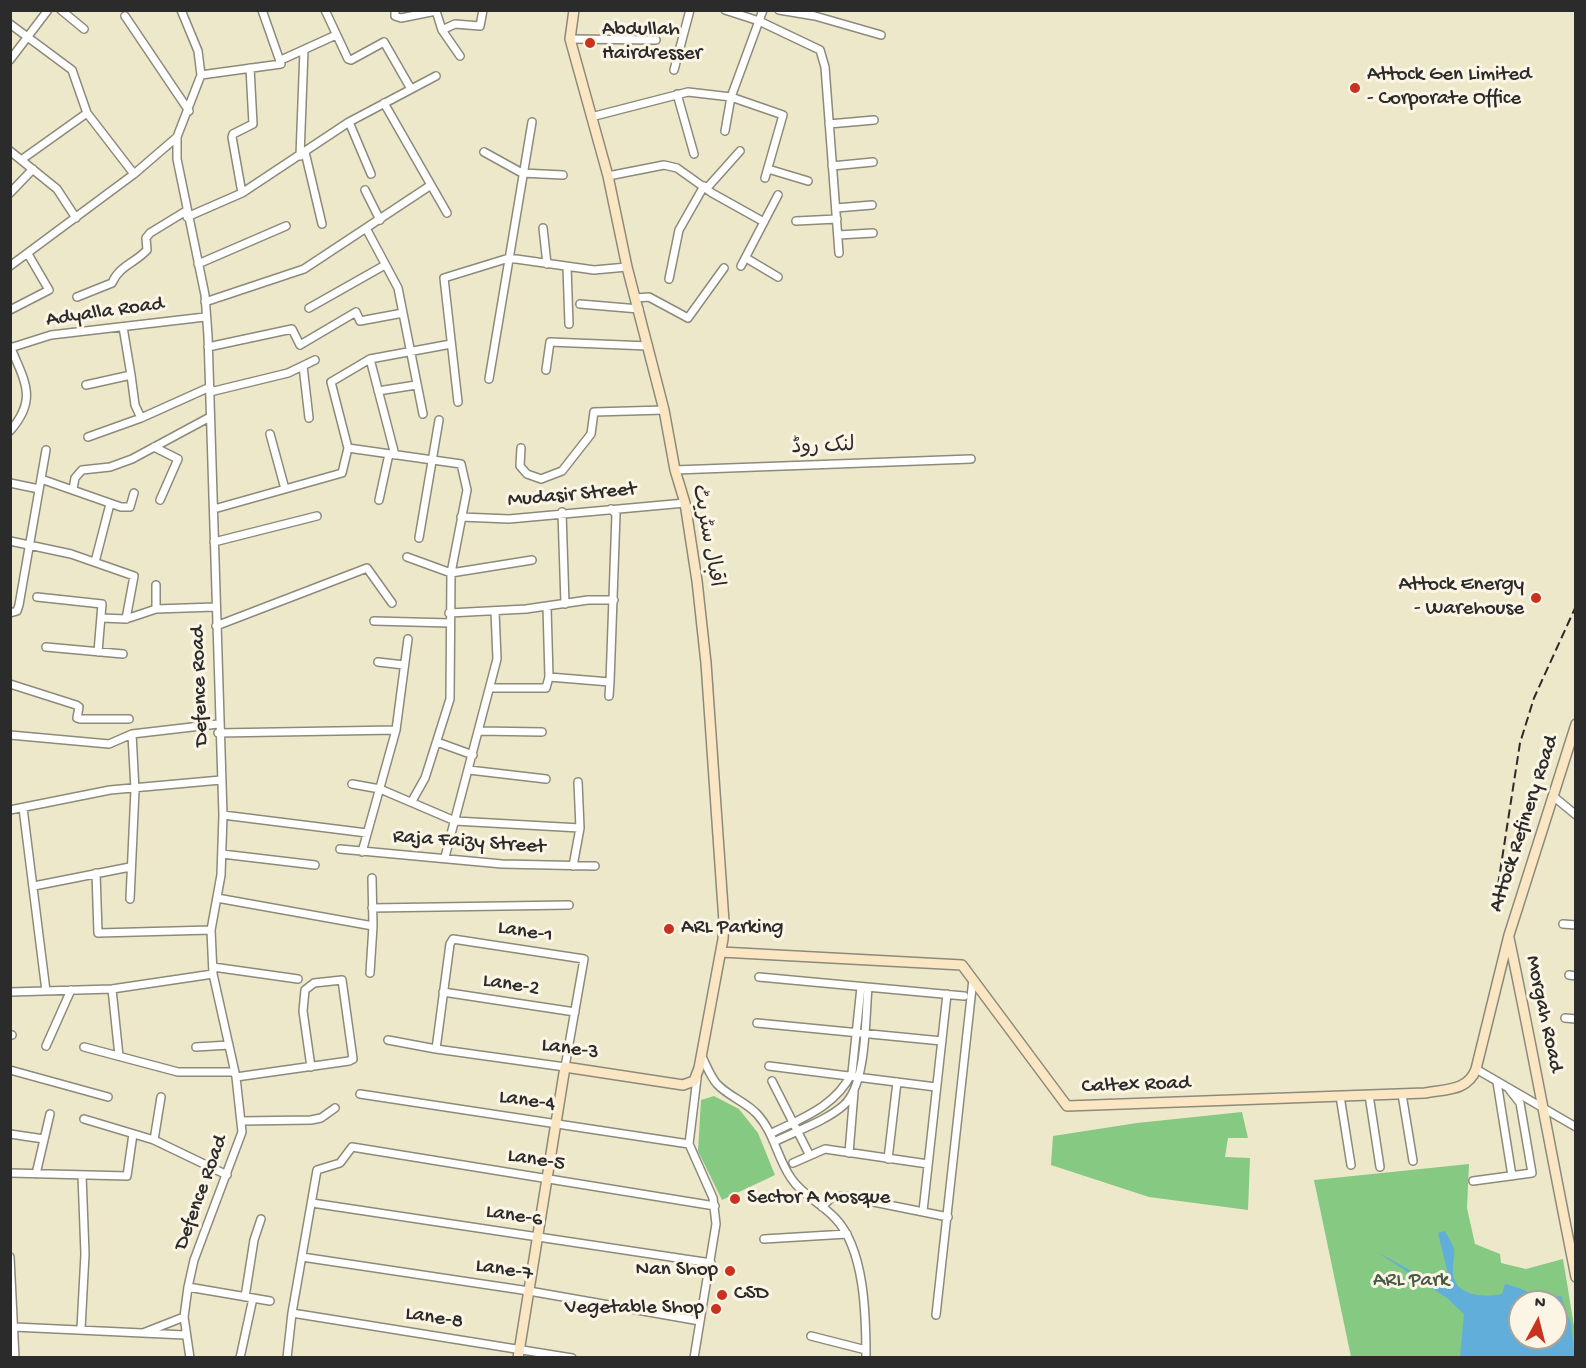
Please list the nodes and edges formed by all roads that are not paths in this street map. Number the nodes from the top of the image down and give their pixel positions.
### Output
1 (48, 10) edge
2 (61, 10) edge
3 (181, 10) edge
4 (262, 10) edge
5 (325, 10) edge
6 (395, 10) edge
7 (483, 10) edge
8 (574, 10) edge
9 (690, 10) edge
10 (725, 10) edge
11 (763, 10) edge
12 (779, 10) edge
13 (124, 16) dead end
14 (759, 21) junction
15 (10, 24) edge
16 (84, 28) dead end
17 (442, 30) junction
18 (336, 35) junction
19 (881, 35) dead end
20 (27, 37) junction
21 (570, 39) junction
22 (656, 40) dead end
23 (304, 50) junction
24 (460, 56) dead end
25 (10, 60) edge
26 (281, 60) junction
27 (250, 68) junction
28 (674, 70) dead end
29 (201, 75) junction
30 (436, 76) dead end
31 (411, 88) junction
32 (677, 94) junction
33 (731, 96) junction
34 (384, 103) junction
35 (189, 111) junction
36 (87, 113) junction
37 (591, 117) junction
38 (874, 120) dead end
39 (349, 122) junction
40 (532, 122) dead end
41 (829, 124) junction
42 (725, 131) dead end
43 (177, 137) junction
44 (741, 150) dead end
45 (10, 152) edge
46 (484, 152) dead end
47 (302, 154) junction
48 (694, 154) dead end
49 (21, 160) junction
50 (873, 162) dead end
51 (832, 165) junction
52 (768, 169) junction
53 (33, 170) junction
54 (522, 173) junction
55 (134, 174) junction
56 (371, 174) dead end
57 (563, 175) dead end
58 (608, 176) junction
59 (765, 178) dead end
60 (808, 181) dead end
61 (431, 185) junction
62 (705, 187) junction
63 (365, 190) dead end
64 (242, 192) junction
65 (10, 193) edge
66 (778, 195) dead end
67 (872, 205) dead end
68 (836, 208) junction
69 (447, 213) dead end
70 (187, 214) junction
71 (76, 218) junction
72 (837, 219) junction
73 (381, 220) junction
74 (796, 221) dead end
75 (764, 222) junction
76 (322, 224) dead end
77 (286, 226) dead end
78 (543, 228) dead end
79 (367, 230) junction
80 (873, 233) dead end
81 (838, 235) junction
82 (839, 253) dead end
83 (28, 254) junction
84 (10, 256) edge
85 (509, 258) junction
86 (746, 258) junction
87 (14, 264) edge
88 (198, 264) junction
89 (547, 264) junction
90 (385, 265) junction
91 (741, 266) dead end
92 (567, 267) junction
93 (627, 267) junction
94 (724, 268) dead end
95 (778, 277) dead end
96 (669, 279) dead end
97 (77, 297) dead end
98 (636, 298) junction
99 (205, 302) junction
100 (580, 304) dead end
101 (309, 308) dead end
102 (639, 309) junction
103 (10, 310) edge
104 (402, 313) junction
105 (206, 317) junction
106 (569, 324) dead end
107 (123, 327) junction
108 (451, 344) junction
109 (648, 346) junction
110 (11, 347) edge
111 (208, 347) junction
112 (409, 353) junction
113 (370, 359) junction
114 (315, 360) dead end
115 (303, 366) junction
116 (546, 370) dead end
117 (131, 375) junction
118 (489, 379) dead end
119 (86, 385) dead end
120 (416, 386) junction
121 (210, 389) junction
122 (378, 391) junction
123 (458, 402) dead end
124 (664, 410) junction
125 (423, 414) dead end
126 (141, 417) junction
127 (210, 417) junction
128 (309, 418) dead end
129 (439, 420) dead end
130 (10, 431) edge
131 (270, 434) dead end
132 (88, 437) dead end
133 (154, 447) junction
134 (521, 447) dead end
135 (348, 448) junction
136 (46, 450) dead end
137 (392, 455) junction
138 (971, 459) dead end
139 (434, 460) junction
140 (675, 470) junction
141 (41, 479) junction
142 (10, 483) edge
143 (39, 489) junction
144 (73, 489) junction
145 (285, 489) junction
146 (134, 493) dead end
147 (160, 500) dead end
148 (379, 500) dead end
149 (685, 503) junction
150 (110, 504) junction
151 (214, 509) junction
152 (611, 509) junction
153 (562, 512) junction
154 (317, 516) dead end
155 (461, 517) junction
156 (419, 538) dead end
157 (10, 541) edge
158 (213, 542) junction
159 (29, 544) junction
160 (407, 557) dead end
161 (532, 560) dead end
162 (96, 562) junction
163 (451, 573) junction
164 (156, 585) dead end
165 (37, 597) dead end
166 (614, 600) junction
167 (392, 603) dead end
168 (565, 604) junction
169 (215, 606) junction
170 (547, 607) junction
171 (156, 609) junction
172 (495, 611) junction
173 (10, 613) edge
174 (449, 613) junction
175 (100, 618) junction
176 (126, 620) junction
177 (374, 621) dead end
178 (450, 623) junction
179 (216, 626) junction
180 (408, 639) dead end
181 (46, 647) dead end
182 (98, 652) junction
183 (123, 654) dead end
184 (378, 662) dead end
185 (404, 665) junction
186 (549, 676) junction
187 (610, 682) junction
188 (10, 684) edge
189 (490, 688) junction
190 (609, 696) dead end
191 (129, 718) dead end
192 (218, 724) junction
193 (1575, 724) edge
194 (396, 730) junction
195 (479, 732) junction
196 (542, 732) dead end
197 (132, 734) junction
198 (218, 734) junction
199 (10, 735) edge
200 (437, 742) junction
201 (473, 755) junction
202 (469, 770) junction
203 (546, 779) dead end
204 (221, 780) junction
205 (578, 782) dead end
206 (352, 784) dead end
207 (380, 789) junction
208 (135, 790) junction
209 (1553, 796) junction
210 (412, 801) junction
211 (23, 808) junction
212 (10, 810) edge
213 (222, 815) junction
214 (1575, 815) edge
215 (455, 821) junction
216 (580, 828) junction
217 (367, 833) junction
218 (340, 849) dead end
219 (362, 852) junction
220 (222, 854) junction
221 (445, 857) junction
222 (315, 865) dead end
223 (573, 866) junction
224 (595, 866) dead end
225 (130, 867) junction
226 (96, 873) junction
227 (372, 878) dead end
228 (34, 886) junction
229 (217, 898) junction
230 (129, 899) dead end
231 (568, 905) dead end
232 (372, 908) junction
233 (1563, 924) dead end
234 (1575, 925) edge
235 (373, 926) junction
236 (211, 930) junction
237 (1509, 935) junction
238 (721, 952) junction
239 (213, 970) junction
240 (370, 973) dead end
241 (759, 977) dead end
242 (298, 979) dead end
243 (973, 979) junction
244 (864, 987) junction
245 (112, 989) junction
246 (71, 990) junction
247 (46, 991) junction
248 (10, 992) edge
249 (443, 992) junction
250 (947, 994) junction
251 (964, 996) dead end
252 (575, 1012) junction
253 (1564, 1018) dead end
254 (1575, 1018) edge
255 (757, 1023) dead end
256 (860, 1034) junction
257 (388, 1040) dead end
258 (942, 1041) junction
259 (46, 1046) dead end
260 (229, 1046) junction
261 (84, 1047) dead end
262 (196, 1047) dead end
263 (436, 1049) junction
264 (119, 1056) junction
265 (702, 1056) junction
266 (769, 1066) dead end
267 (311, 1067) junction
268 (566, 1067) junction
269 (1476, 1069) junction
270 (10, 1070) edge
271 (235, 1075) junction
272 (854, 1077) junction
273 (697, 1078) junction
274 (772, 1081) dead end
275 (897, 1082) junction
276 (1497, 1082) junction
277 (936, 1087) junction
278 (854, 1089) junction
279 (1509, 1089) junction
280 (360, 1094) dead end
281 (1402, 1094) junction
282 (1369, 1095) junction
283 (1340, 1096) junction
284 (108, 1097) dead end
285 (161, 1097) dead end
286 (335, 1108) dead end
287 (1543, 1109) junction
288 (50, 1114) dead end
289 (84, 1119) dead end
290 (242, 1121) junction
291 (556, 1123) junction
292 (795, 1126) junction
293 (1575, 1127) edge
294 (10, 1134) edge
295 (133, 1134) junction
296 (770, 1134) junction
297 (44, 1139) junction
298 (154, 1140) junction
299 (774, 1142) junction
300 (689, 1144) junction
301 (849, 1153) junction
302 (808, 1154) junction
303 (888, 1159) junction
304 (1413, 1161) dead end
305 (793, 1163) dead end
306 (928, 1164) junction
307 (1351, 1165) dead end
308 (1380, 1167) dead end
309 (10, 1173) edge
310 (36, 1174) junction
311 (82, 1175) junction
312 (227, 1175) junction
313 (1512, 1176) junction
314 (547, 1179) junction
315 (1473, 1181) dead end
316 (312, 1203) junction
317 (715, 1206) junction
318 (822, 1207) junction
319 (923, 1211) junction
320 (948, 1216) junction
321 (261, 1219) dead end
322 (847, 1234) junction
323 (538, 1238) junction
324 (764, 1239) dead end
325 (10, 1257) edge
326 (302, 1257) junction
327 (711, 1263) junction
328 (1575, 1277) edge
329 (188, 1287) junction
330 (529, 1291) junction
331 (249, 1298) junction
332 (270, 1301) dead end
333 (292, 1313) junction
334 (936, 1315) dead end
335 (184, 1317) junction
336 (700, 1321) junction
337 (14, 1328) junction
338 (81, 1329) junction
339 (140, 1334) junction
340 (185, 1335) junction
341 (811, 1336) dead end
342 (519, 1353) edge
343 (866, 1354) edge
344 (15, 1358) edge
345 (190, 1358) edge
346 (240, 1358) edge
347 (287, 1358) edge
348 (572, 1358) edge
349 (694, 1358) edge

1 - 20 street
2 - 16 street
3 - 29 street
4 - 26 street
5 - 18 street
6 - 17 street
7 - 17 street
8 - 21 street, اقبال سٹریٹ
9 - 28 street
10 - 14 street
11 - 14 street
12 - 19 street
13 - 35 street
14 - 33 street
14 - 41 street
15 - 20 street
17 - 24 street
18 - 23 street
18 - 31 street
20 - 25 street
20 - 36 street
21 - 22 street
21 - 37 street, اقبال سٹریٹ
23 - 26 street
23 - 47 street
26 - 27 street
27 - 29 street
27 - 64 street
29 - 35 street
30 - 31 street
31 - 34 street
32 - 33 street
32 - 37 street
32 - 48 street
33 - 42 street
33 - 52 street
34 - 39 street
34 - 61 street
35 - 43 street
36 - 49 street
36 - 55 street
37 - 58 street, اقبال سٹریٹ
38 - 41 street
39 - 47 street
39 - 56 street
40 - 54 street
41 - 51 street
43 - 55 street
43 - 70 street, Defence Road
44 - 62 street
45 - 49 street
46 - 54 street
47 - 64 street
47 - 76 street
49 - 53 street
50 - 51 street
51 - 68 street
52 - 59 street
52 - 60 street
53 - 65 street
53 - 71 street
54 - 57 street
54 - 85 street
55 - 71 street
58 - 62 street
58 - 93 street, اقبال سٹریٹ
61 - 69 street
61 - 73 street
62 - 75 street
62 - 96 street
63 - 73 street
64 - 70 street
66 - 75 street
67 - 68 street
68 - 72 street
70 - 88 street, Defence Road
70 - 97 street
71 - 83 street
72 - 74 street
72 - 81 street
73 - 79 street
75 - 86 street
77 - 88 street
78 - 89 street
79 - 90 street
79 - 99 street
80 - 81 street
81 - 82 street
83 - 87 street
83 - 103 street
84 - 87 street
85 - 89 street
85 - 108 street
85 - 118 street
86 - 91 street
86 - 95 street
88 - 99 street, Defence Road
89 - 92 street
90 - 101 street
90 - 104 street
92 - 93 street
92 - 106 street
93 - 98 street, اقبال سٹریٹ
94 - 98 street
98 - 102 street, اقبال سٹریٹ
99 - 105 street, Defence Road
100 - 102 street
102 - 109 street, اقبال سٹریٹ
104 - 111 street
104 - 112 street
105 - 107 street, Adyalla Road
105 - 111 street, Defence Road
107 - 110 street, Adyalla Road
107 - 117 street
108 - 112 street
108 - 123 street
109 - 116 street
109 - 124 street, اقبال سٹریٹ
110 - 130 street
111 - 121 street, Defence Road
112 - 113 street
112 - 120 street
113 - 122 street
113 - 135 street
114 - 115 street
115 - 121 street
115 - 128 street
117 - 119 street
117 - 126 street
120 - 122 street
120 - 125 street
121 - 126 street
121 - 127 street, Defence Road
122 - 137 street
124 - 134 street
124 - 140 street, اقبال سٹریٹ
126 - 132 street
127 - 133 street
127 - 151 street, Defence Road
129 - 139 street
131 - 145 street
133 - 144 street
133 - 147 street
135 - 137 street
135 - 145 street
136 - 141 street
137 - 139 street
137 - 148 street
138 - 140 street, لنک روڈ
139 - 155 street
139 - 156 street
140 - 149 street, اقبال سٹریٹ
141 - 143 street
141 - 144 street
142 - 143 street
143 - 159 street
144 - 150 street
145 - 151 street
146 - 150 street
149 - 152 street, Mudasir Street
149 - 238 street, اقبال سٹریٹ
150 - 162 street
151 - 158 street, Defence Road
152 - 153 street, Mudasir Street
152 - 166 street
153 - 155 street, Mudasir Street
153 - 168 street
154 - 158 street
155 - 163 street
157 - 159 street
158 - 169 street, Defence Road
159 - 162 street
159 - 173 street
160 - 163 street
161 - 163 street
162 - 176 street
163 - 174 street
164 - 171 street
165 - 175 street
166 - 168 street
166 - 187 street
167 - 179 street
168 - 170 street
169 - 171 street
169 - 179 street, Defence Road
170 - 172 street
170 - 186 street
171 - 176 street
172 - 174 street
172 - 189 street
174 - 178 street
175 - 176 street
175 - 182 street
177 - 178 street
178 - 200 street
179 - 192 street, Defence Road
180 - 185 street
181 - 182 street
182 - 183 street
184 - 185 street
185 - 194 street
186 - 187 street
186 - 189 street
187 - 190 street
188 - 191 street
189 - 195 street
192 - 197 street
192 - 198 street, Defence Road
193 - 209 street, Attock Refinery Road
194 - 198 street
194 - 207 street
195 - 196 street
195 - 201 street
197 - 199 street
197 - 208 street
198 - 204 street, Defence Road
200 - 201 street
200 - 210 street
201 - 202 street
202 - 203 street
202 - 215 street
204 - 208 street
204 - 213 street, Defence Road
205 - 216 street
206 - 207 street
207 - 210 street
207 - 217 street
208 - 211 street
208 - 225 street
209 - 214 street
209 - 237 street, Attock Refinery Road
210 - 215 street
211 - 212 street
211 - 228 street
213 - 217 street
213 - 220 street, Defence Road
215 - 216 street
215 - 221 street
216 - 223 street
217 - 219 street
218 - 219 street, Raja Faizy Street
219 - 221 street, Raja Faizy Street
220 - 222 street
220 - 229 street, Defence Road
221 - 223 street, Raja Faizy Street
223 - 224 street, Raja Faizy Street
225 - 226 street
225 - 230 street
226 - 228 street
226 - 236 street
227 - 232 street
228 - 247 street
229 - 235 street
229 - 236 street, Defence Road
231 - 232 street
232 - 235 street
233 - 234 street
235 - 240 street
236 - 239 street, Defence Road
237 - 269 street
237 - 287 street, Morgah Road
238 - 243 street, Caltex Road
238 - 265 street, اقبال سٹریٹ
239 - 242 street
239 - 245 street
239 - 260 street, Defence Road
241 - 244 street
243 - 283 street, Caltex Road
243 - 320 street
244 - 250 street
244 - 256 street
245 - 246 street
245 - 264 street
246 - 247 street
246 - 259 street
247 - 248 street
249 - 252 street, Lane-2
249 - 252 street, Lane-1
249 - 263 street
250 - 251 street
250 - 258 street
252 - 268 street
253 - 254 street
255 - 256 street
256 - 258 street
256 - 272 street
257 - 263 street, Lane-3
258 - 277 street
260 - 262 street
260 - 271 street, Defence Road
261 - 264 street
263 - 268 street, Lane-3
264 - 271 street
265 - 273 street, اقبال سٹریٹ
265 - 296 street
266 - 272 street
267 - 267 street
267 - 271 street
268 - 273 street, Lane-3
268 - 291 street
269 - 276 street
269 - 281 street, Caltex Road
270 - 284 street
271 - 290 street, Defence Road
272 - 275 street
272 - 278 street
272 - 292 street
273 - 300 street
274 - 292 street
275 - 277 street
275 - 303 street
276 - 279 street
276 - 313 street
277 - 306 street
278 - 292 street
278 - 301 street
279 - 287 street
279 - 313 street
280 - 291 street, Lane-4
281 - 282 street, Caltex Road
281 - 304 street
282 - 283 street, Caltex Road
282 - 308 street
283 - 307 street
285 - 298 street
286 - 290 street
287 - 293 street
287 - 328 street, Morgah Road
288 - 297 street
289 - 295 street
290 - 312 street, Defence Road
291 - 300 street, Lane-4
291 - 314 street
292 - 296 street
292 - 299 street
292 - 302 street
294 - 297 street
295 - 298 street
295 - 311 street
296 - 299 street
297 - 310 street
298 - 312 street
299 - 318 street
300 - 317 street
301 - 302 street
301 - 303 street
302 - 305 street
303 - 306 street
306 - 319 street
309 - 310 street
310 - 311 street
311 - 338 street
312 - 329 street, Defence Road
313 - 315 street
314 - 316 street, Lane-5
314 - 317 street, Lane-5
314 - 323 street
316 - 323 street, Lane-6
316 - 326 street
317 - 327 street
318 - 319 street
318 - 322 street
319 - 320 street
320 - 334 street
321 - 331 street
322 - 324 street
322 - 343 street
323 - 327 street, Lane-6
323 - 330 street
325 - 337 street
326 - 330 street, Lane-7
326 - 333 street
327 - 336 street
329 - 331 street
329 - 335 street, Defence Road
330 - 336 street, Lane-7
330 - 342 street
331 - 332 street
331 - 346 street
333 - 342 street, Lane-8
333 - 347 street
335 - 339 street
335 - 340 street, Defence Road
336 - 349 street
337 - 338 street
337 - 344 street
338 - 339 street
339 - 340 street
340 - 345 street, Defence Road
341 - 343 street
342 - 348 street, Lane-8

